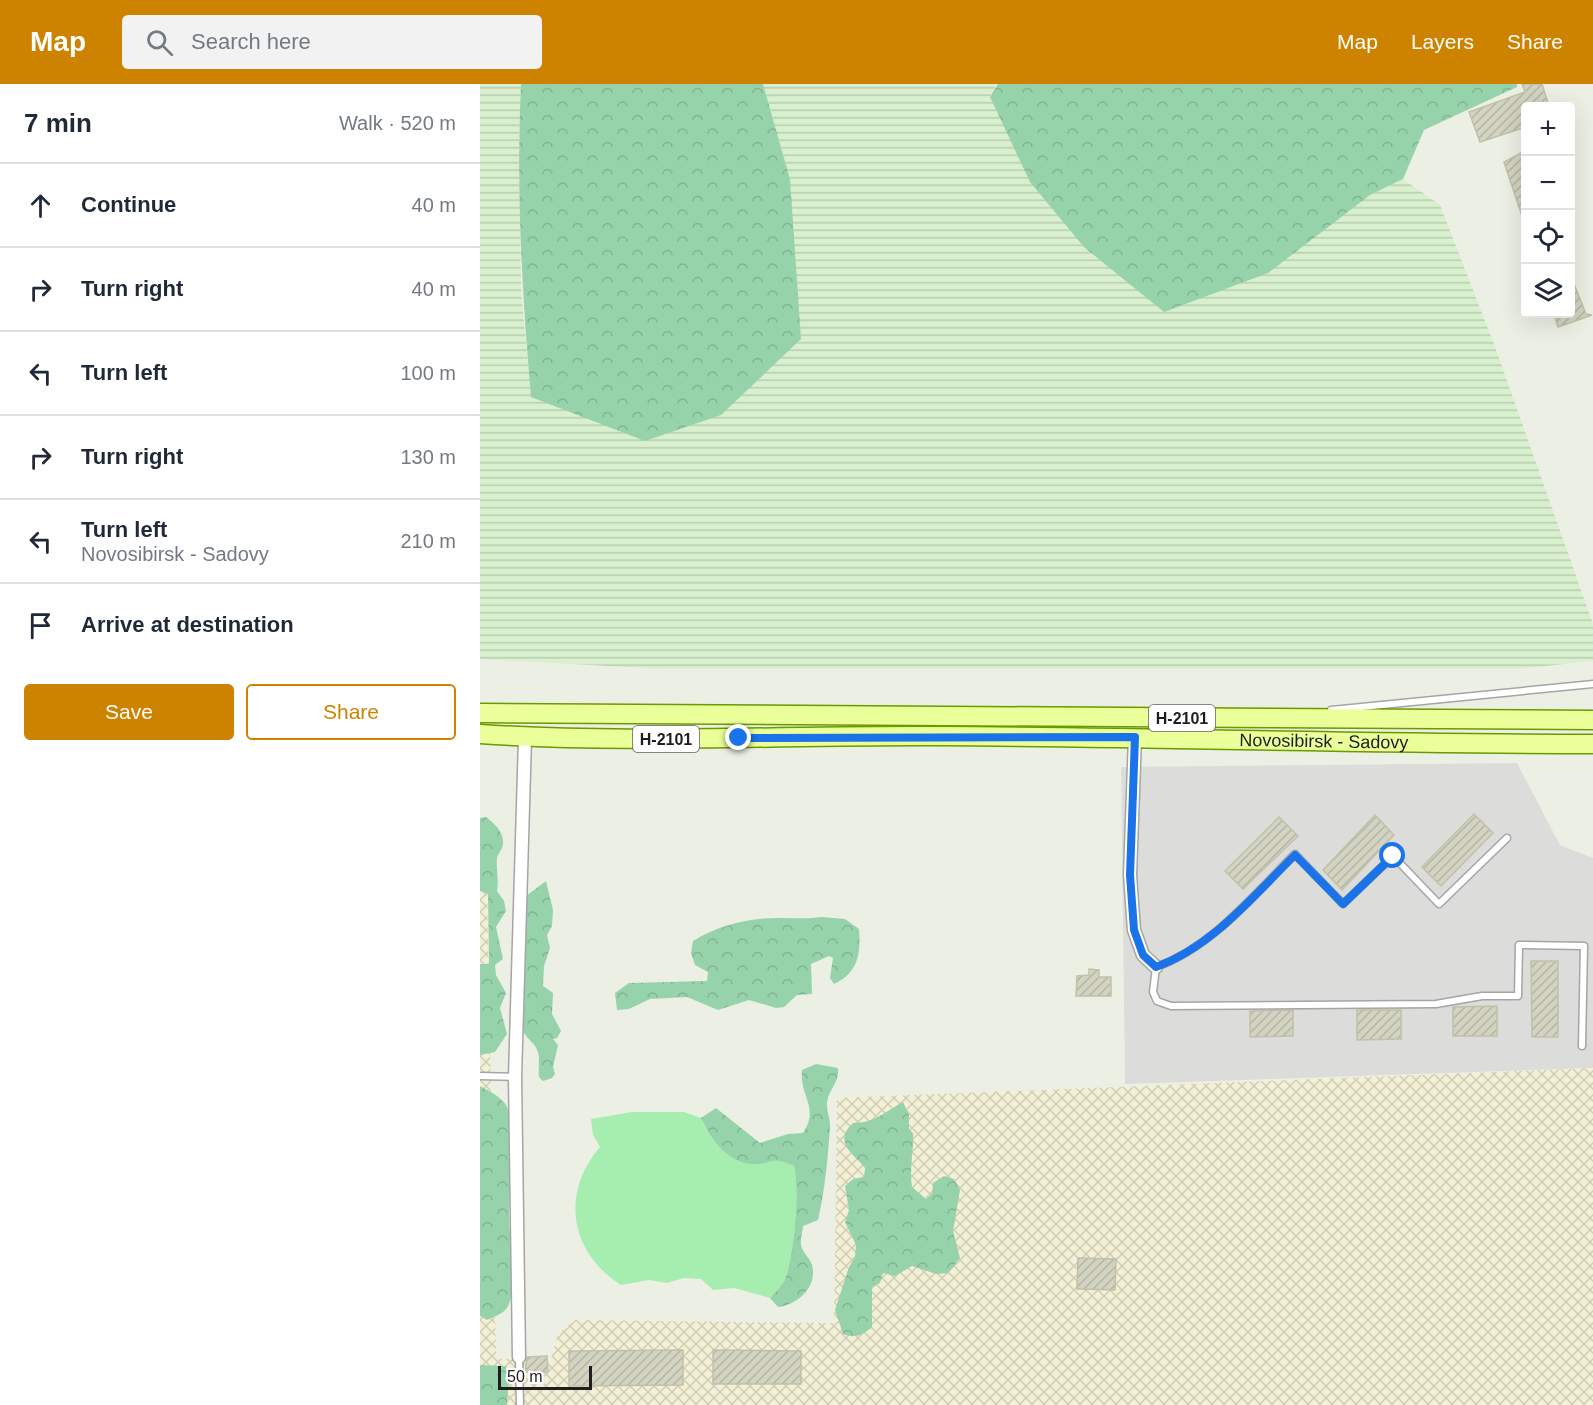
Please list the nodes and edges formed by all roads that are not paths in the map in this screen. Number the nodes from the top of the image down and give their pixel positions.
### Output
1 (1593, 684) edge
2 (480, 712) edge
3 (1262, 719) junction
4 (1593, 720) edge
5 (480, 734) edge
6 (1135, 737) junction
7 (525, 738) junction
8 (1593, 744) edge
9 (1507, 838) dead end
10 (1156, 967) junction
11 (1582, 1046) dead end
12 (480, 1076) edge
13 (515, 1077) junction
14 (519, 1357) joint
15 (520, 1405) edge

1 - 3 lane
2 - 3 main road, Novosibirsk - Sadovy / Н-2101
3 - 4 main road, Novosibirsk - Sadovy / Н-2101
5 - 7 main road, Novosibirsk - Sadovy
6 - 7 main road, Novosibirsk - Sadovy / Н-2101
6 - 8 main road, Novosibirsk - Sadovy / Н-2101
6 - 10 street
7 - 13 street
9 - 10 lane
10 - 11 lane
12 - 13 lane
13 - 14 street
14 - 15 lane

